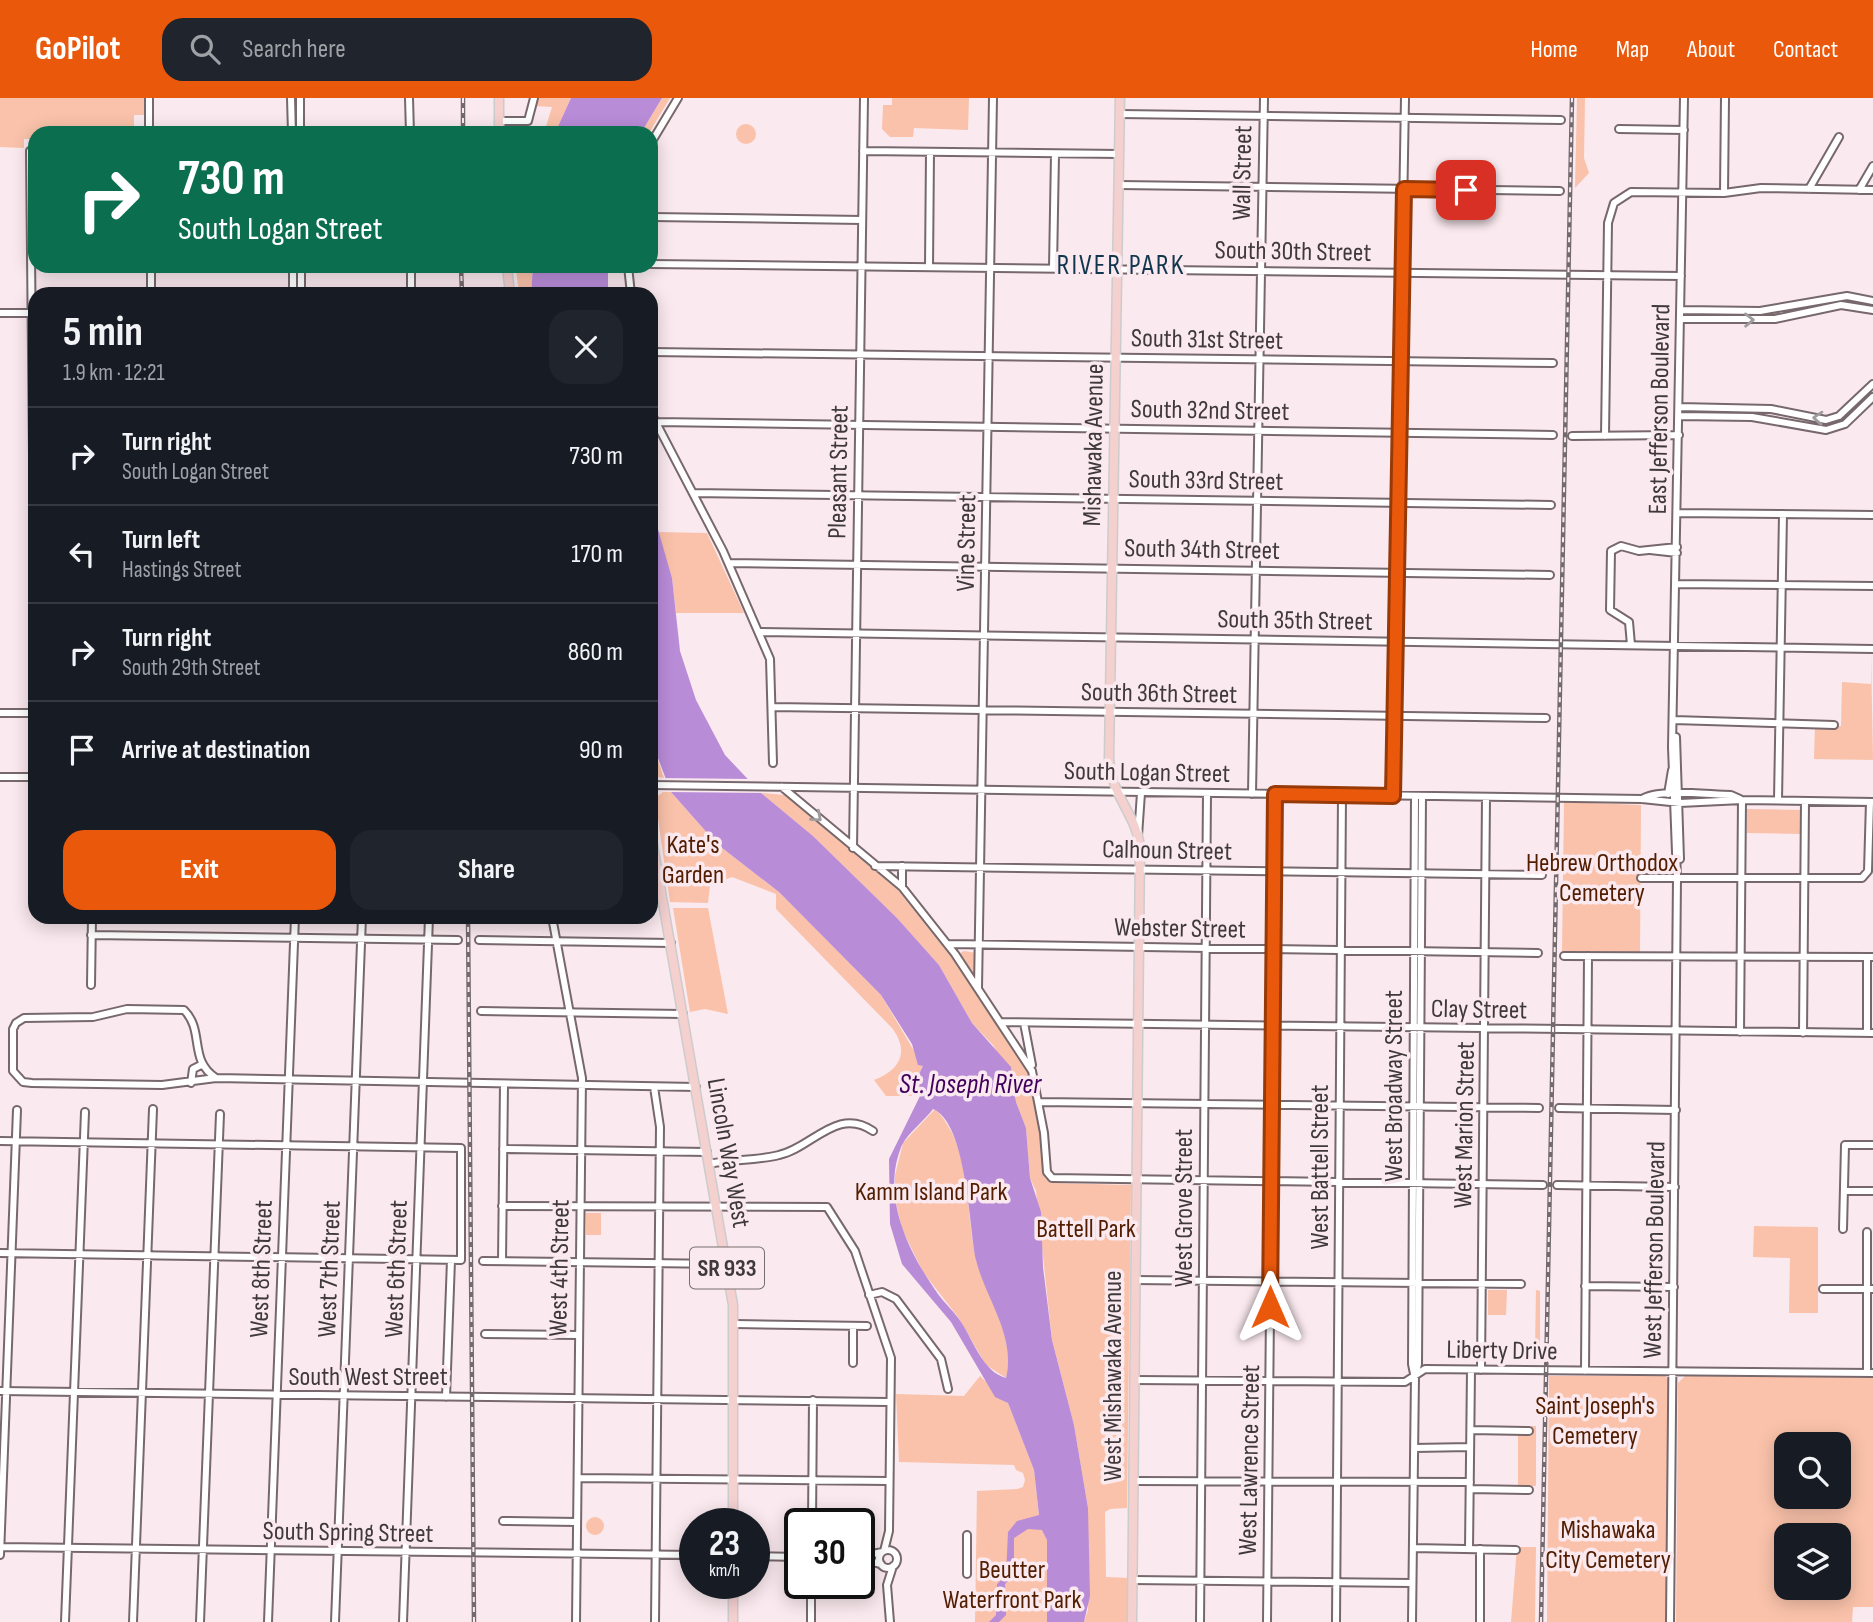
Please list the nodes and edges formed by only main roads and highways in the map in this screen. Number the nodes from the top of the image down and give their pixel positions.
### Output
1 (499, 98) edge
2 (1120, 98) edge
3 (499, 126) edge
4 (1116, 792) joint
5 (658, 888) edge
6 (733, 1508) edge
7 (733, 1599) edge
8 (733, 1622) edge
9 (1132, 1622) edge

1 - 3 main road
2 - 4 main road, Mishawaka Avenue
4 - 9 main road, West Mishawaka Avenue
5 - 6 main road, Lincoln Way West / SR 933
7 - 8 main road

